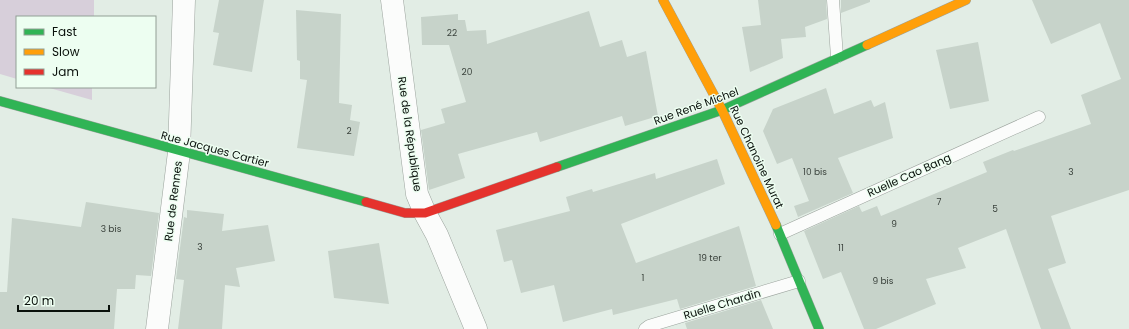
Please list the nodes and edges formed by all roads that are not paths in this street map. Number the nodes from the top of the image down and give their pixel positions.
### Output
1 (184, 0) edge
2 (392, 0) edge
3 (663, 0) edge
4 (833, 0) edge
5 (966, 0) edge
6 (837, 57) junction
7 (0, 101) edge
8 (722, 110) junction
9 (1038, 117) dead end
10 (179, 152) junction
11 (425, 213) junction
12 (780, 234) junction
13 (799, 281) junction
14 (157, 329) edge
15 (476, 329) edge
16 (645, 329) edge
17 (820, 329) edge

1 - 10 street, Rue de Rennes
2 - 11 street, Rue de la République
3 - 8 street, Rue Chanoine Murat
4 - 6 lane
5 - 6 street, Rue René Michel
6 - 8 street, Rue René Michel
7 - 10 street, Rue Jacques Cartier
8 - 11 street, Rue René Michel
8 - 12 street, Rue Chanoine Murat
9 - 12 lane, Ruelle Cao Bang
10 - 11 street, Rue Jacques Cartier
10 - 14 street, Rue de Rennes
11 - 15 street, Rue de la République
12 - 13 street, Rue Chanoine Murat
13 - 16 lane, Ruelle Chardin
13 - 17 street, Rue Chanoine Murat

